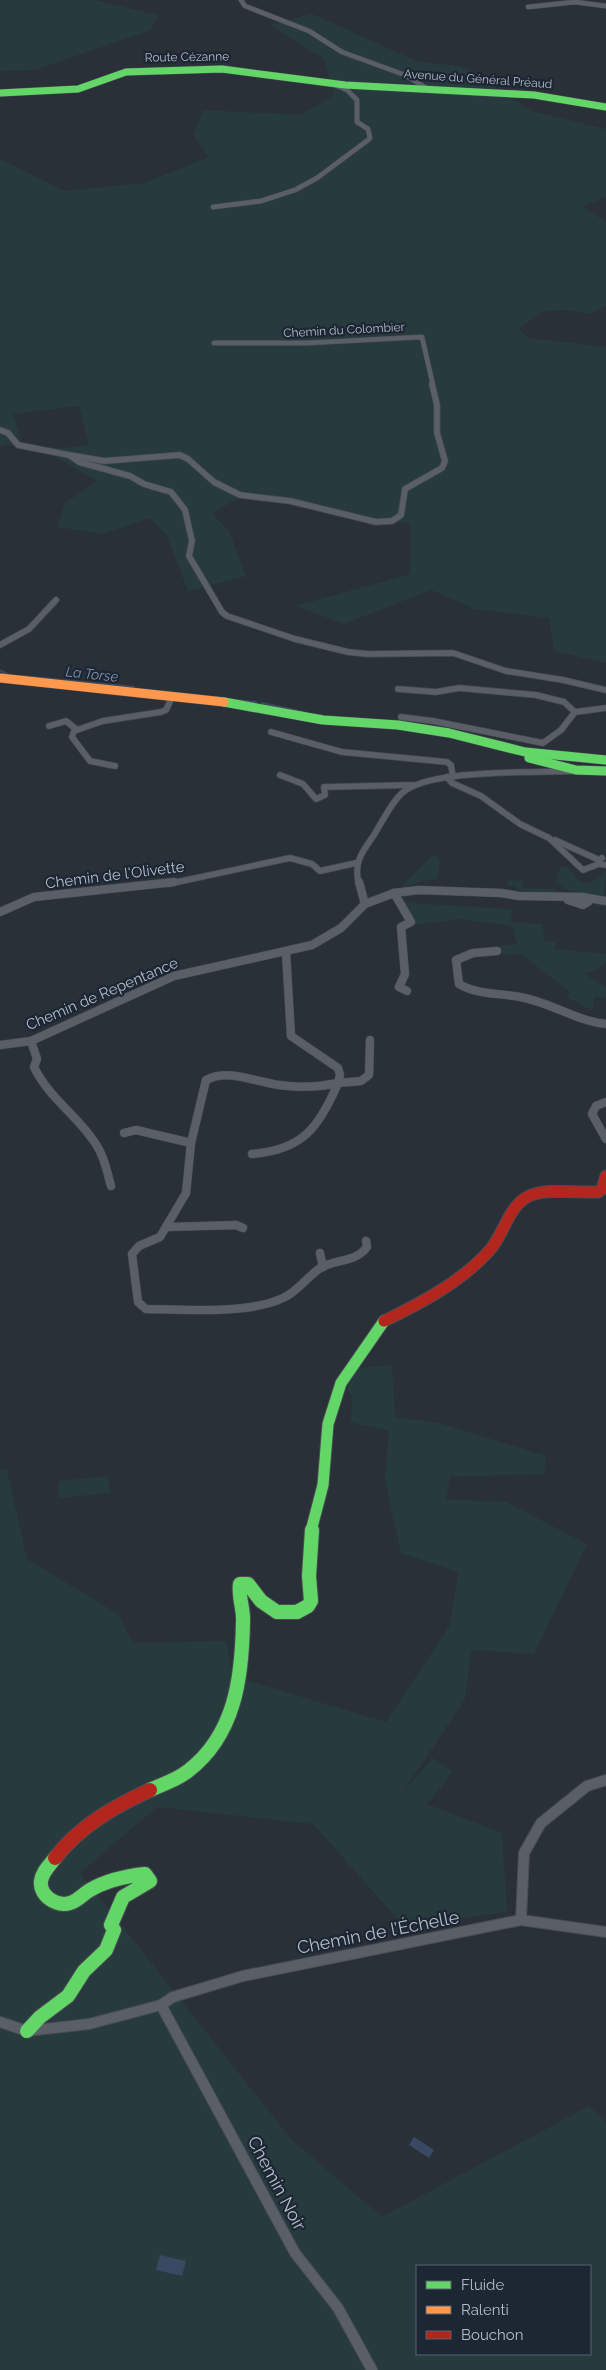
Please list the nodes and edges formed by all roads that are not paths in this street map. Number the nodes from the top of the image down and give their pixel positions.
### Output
1 (241, 0) edge
2 (606, 6) edge
3 (528, 7) dead end
4 (334, 84) junction
5 (376, 86) joint
6 (428, 89) junction
7 (0, 93) edge
8 (606, 106) edge
9 (213, 207) dead end
10 (214, 343) dead end
11 (0, 430) edge
12 (69, 455) junction
13 (56, 600) dead end
14 (0, 645) edge
15 (0, 678) edge
16 (398, 689) dead end
17 (606, 690) edge
18 (140, 691) junction
19 (172, 697) junction
20 (241, 703) junction
21 (606, 708) edge
22 (575, 712) junction
23 (401, 717) dead end
24 (49, 726) dead end
25 (76, 729) junction
26 (271, 732) dead end
27 (466, 735) junction
28 (555, 760) junction
29 (606, 760) edge
30 (115, 766) dead end
31 (584, 770) junction
32 (606, 770) edge
33 (526, 774) junction
34 (534, 774) junction
35 (280, 775) dead end
36 (450, 777) junction
37 (412, 785) junction
38 (549, 838) junction
39 (602, 858) dead end
40 (356, 864) junction
41 (606, 865) edge
42 (394, 893) junction
43 (364, 901) junction
44 (606, 901) edge
45 (0, 912) edge
46 (497, 951) dead end
47 (286, 952) junction
48 (407, 991) dead end
49 (606, 1024) edge
50 (370, 1040) dead end
51 (31, 1041) junction
52 (0, 1045) edge
53 (338, 1083) junction
54 (606, 1102) edge
55 (124, 1133) dead end
56 (606, 1140) edge
57 (191, 1143) junction
58 (252, 1154) dead end
59 (606, 1176) edge
60 (111, 1186) dead end
61 (168, 1227) junction
62 (243, 1228) dead end
63 (366, 1241) dead end
64 (320, 1253) dead end
65 (323, 1267) junction
66 (606, 1780) edge
67 (521, 1920) junction
68 (606, 1932) edge
69 (161, 2006) junction
70 (0, 2022) edge
71 (28, 2031) junction
72 (372, 2370) edge

1 - 6 street
2 - 3 street
4 - 5 street, Route Cézanne
4 - 7 street, Route Cézanne
4 - 9 street
5 - 6 street, Avenue du Général Préaud
6 - 8 street, Avenue du Général Préaud
10 - 12 street, Chemin du Colombier
11 - 12 street
12 - 17 street
13 - 14 street
15 - 18 street
16 - 22 street
18 - 19 street
18 - 20 street
19 - 20 street
19 - 25 street
20 - 27 street
21 - 22 street
22 - 27 street
23 - 27 street
24 - 25 street
25 - 30 street
26 - 36 street
27 - 28 street
27 - 28 street
28 - 29 street
28 - 31 street
28 - 33 street
28 - 34 street
31 - 32 street
31 - 34 street
33 - 34 street
33 - 36 street
35 - 37 street
36 - 37 street
36 - 38 street
37 - 40 street
38 - 39 street
38 - 41 street
40 - 43 street
40 - 45 street, Chemin de l'Olivette
42 - 43 street
42 - 44 street
42 - 48 street
43 - 47 street, Chemin de Repentance
46 - 49 street
47 - 51 street, Chemin de Repentance
47 - 53 street
50 - 53 street
51 - 52 street, Chemin de Repentance
51 - 60 street
53 - 57 street
53 - 58 street
54 - 56 street
55 - 57 street
57 - 61 street
59 - 71 street
61 - 62 street
61 - 65 street
63 - 65 street
64 - 65 street
66 - 67 street
67 - 68 street, Chemin de l’Échelle
67 - 69 street, Chemin de l’Échelle
69 - 71 street, Chemin de l’Échelle
69 - 72 street, Chemin Noir
70 - 71 street

